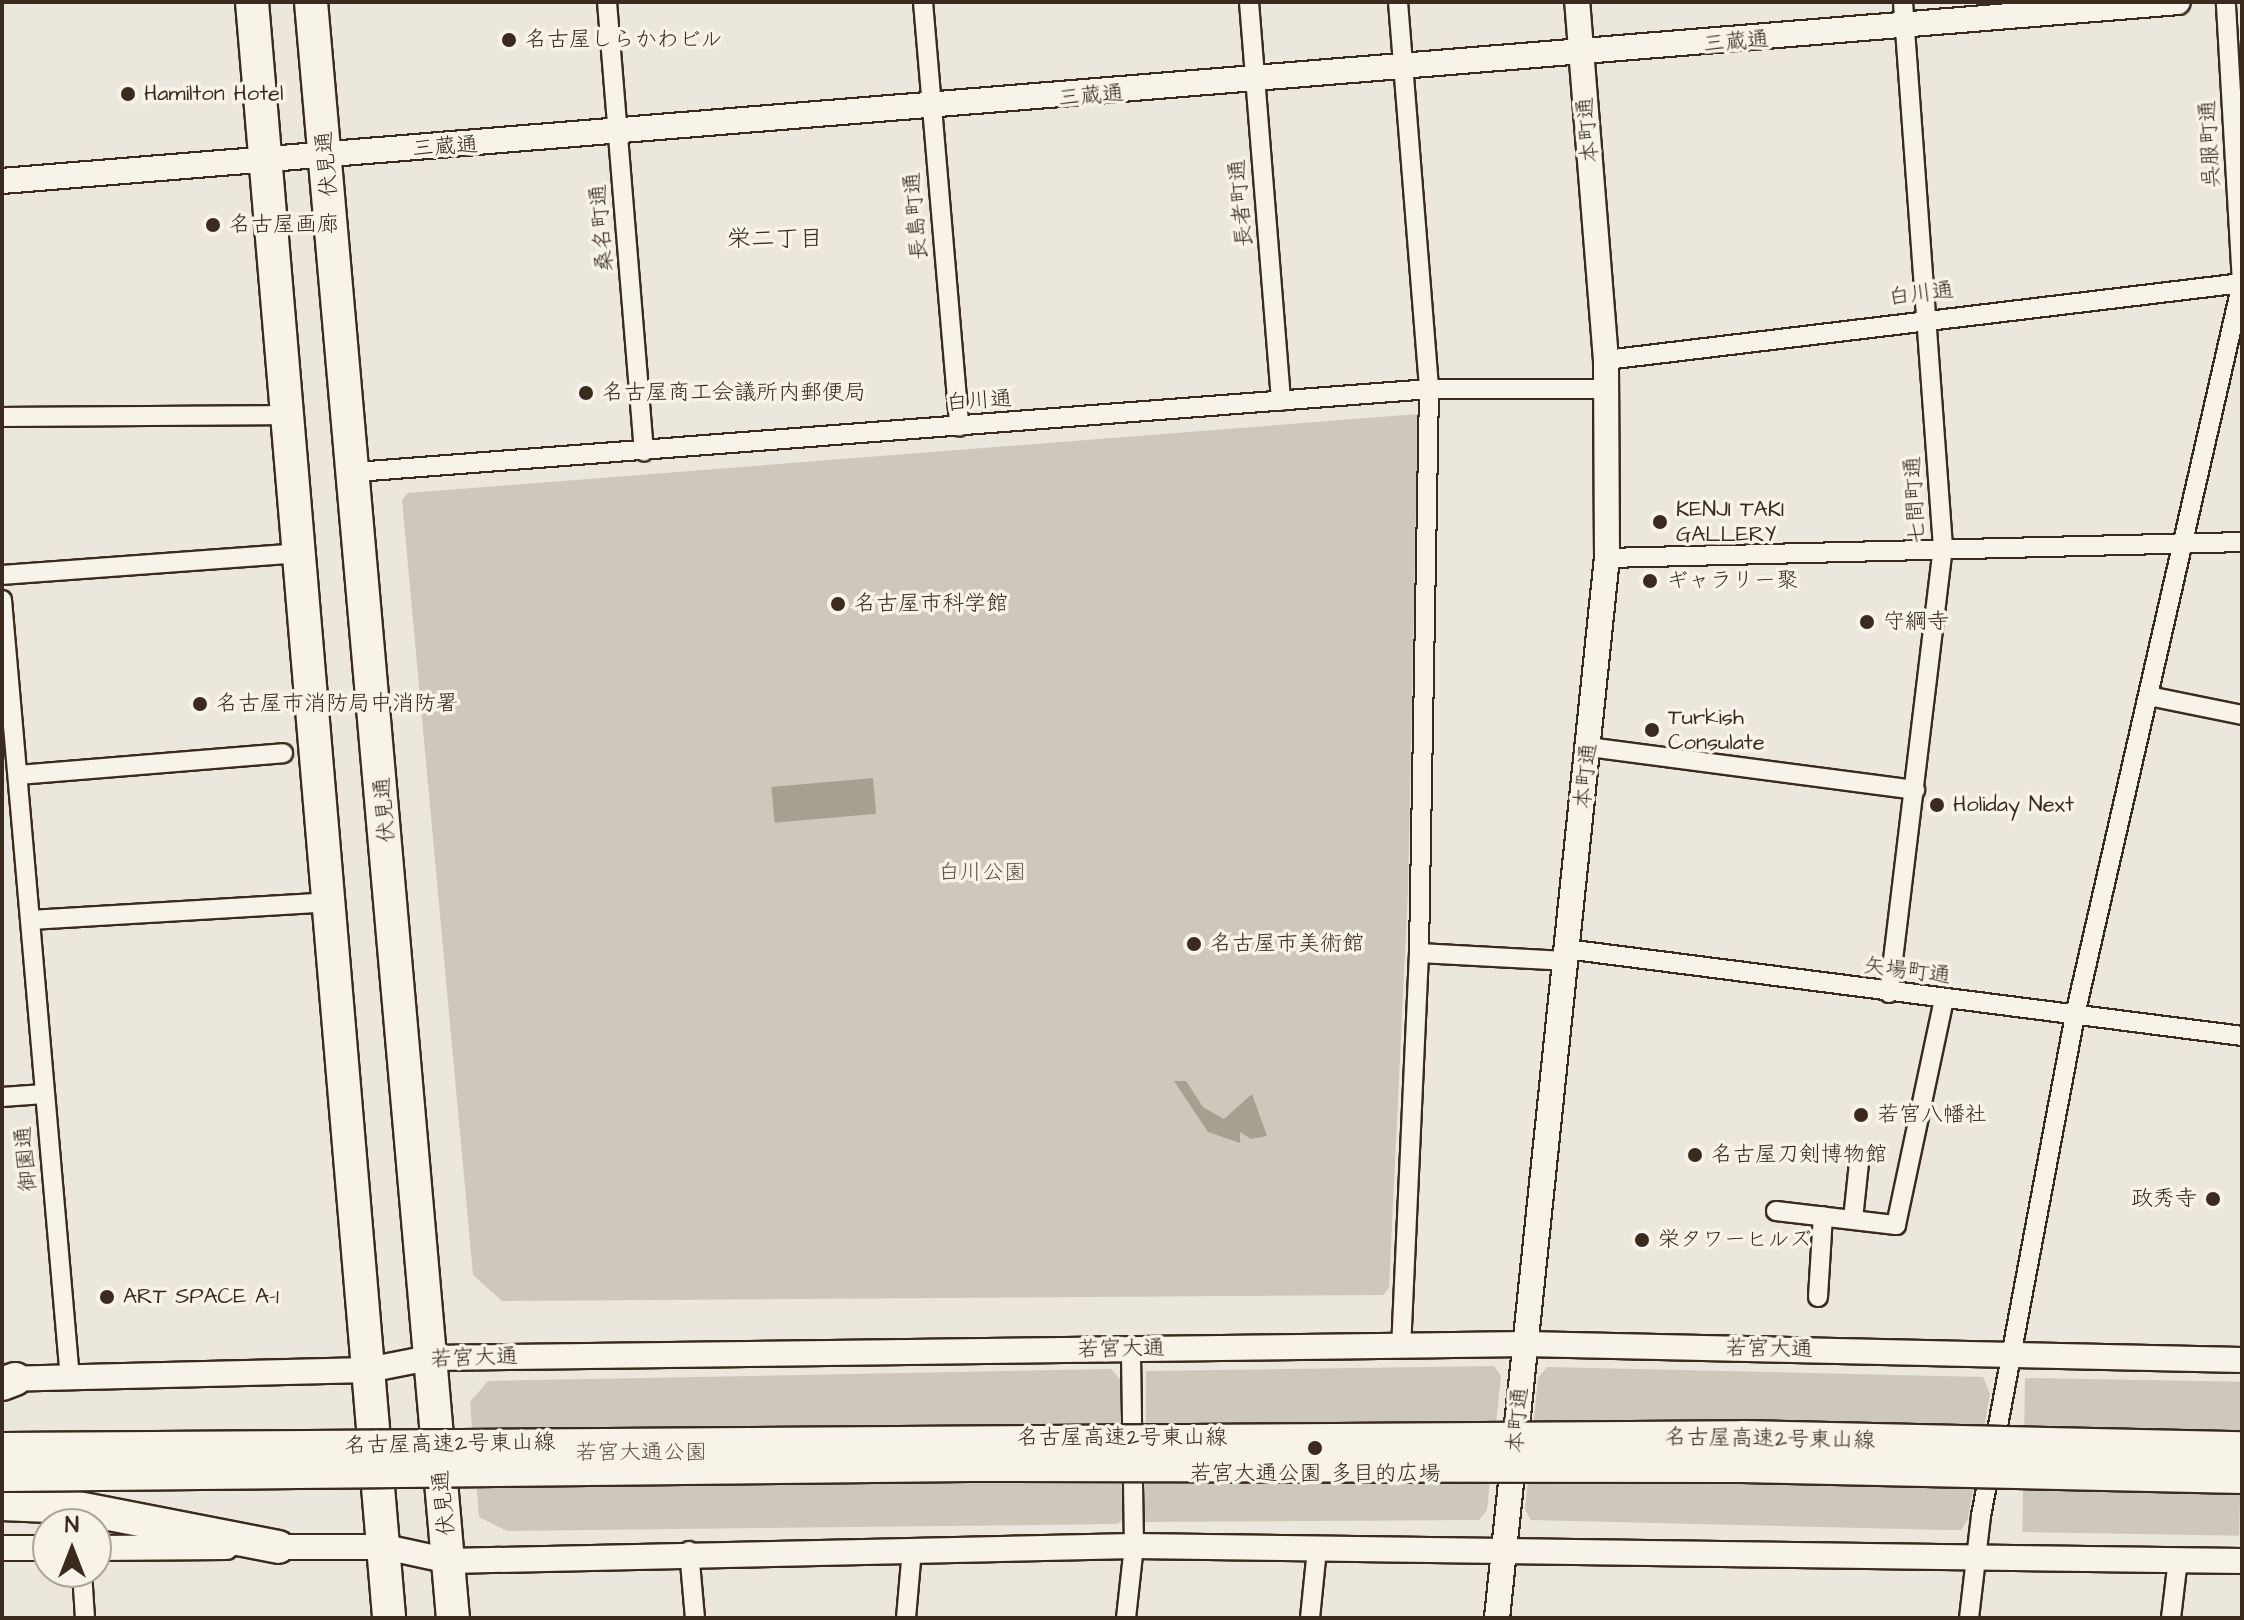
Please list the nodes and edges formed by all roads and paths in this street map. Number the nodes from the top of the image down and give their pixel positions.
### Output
1 (252, 2) edge
2 (311, 2) edge
3 (607, 2) edge
4 (923, 2) edge
5 (1249, 2) edge
6 (1398, 2) edge
7 (1577, 2) edge
8 (2178, 2) edge
9 (2226, 2) edge
10 (1904, 14) edge
11 (1582, 56) junction
12 (1403, 70) junction
13 (1255, 82) junction
14 (931, 110) junction
15 (618, 134) junction
16 (326, 155) junction
17 (267, 160) junction
18 (2, 181) edge
19 (2242, 283) edge
20 (1926, 316) junction
21 (1606, 360) junction
22 (1429, 389) junction
23 (1607, 389) junction
24 (1281, 401) junction
25 (291, 415) junction
26 (2, 417) edge
27 (959, 426) junction
28 (644, 451) junction
29 (356, 472) junction
30 (2186, 541) junction
31 (2242, 542) edge
32 (1943, 547) junction
33 (302, 553) junction
34 (1607, 558) junction
35 (2, 575) edge
36 (2, 600) edge
37 (2149, 696) junction
38 (2242, 715) edge
39 (1589, 747) junction
40 (283, 753) dead end
41 (18, 775) junction
42 (1915, 790) junction
43 (11, 795) edge
44 (332, 902) junction
45 (31, 920) junction
46 (1419, 953) junction
47 (1566, 955) junction
48 (1889, 993) junction
49 (1944, 1000) junction
50 (2075, 1015) junction
51 (2242, 1036) edge
52 (44, 1094) junction
53 (2, 1097) edge
54 (1859, 1163) dead end
55 (1776, 1211) dead end
56 (1823, 1216) junction
57 (1853, 1219) junction
58 (1818, 1297) dead end
59 (1525, 1344) junction
60 (1401, 1347) junction
61 (1131, 1349) junction
62 (2011, 1354) junction
63 (429, 1358) junction
64 (2242, 1360) edge
65 (368, 1370) junction
66 (70, 1379) junction
67 (6, 1381) edge
68 (2242, 1448) edge
69 (2, 1449) edge
70 (2, 1475) edge
71 (2242, 1477) edge
72 (2, 1504) edge
73 (1134, 1546) junction
74 (278, 1547) junction
75 (385, 1547) junction
76 (2, 1548) edge
77 (32, 1548) edge
78 (112, 1548) edge
79 (1506, 1548) junction
80 (1317, 1549) junction
81 (912, 1550) junction
82 (689, 1551) junction
83 (1975, 1557) junction
84 (2178, 1559) junction
85 (450, 1561) junction
86 (2242, 1561) edge
87 (83, 1588) edge
88 (85, 1618) edge
89 (389, 1618) edge
90 (453, 1618) edge
91 (695, 1618) edge
92 (906, 1618) edge
93 (1126, 1618) edge
94 (1310, 1618) edge
95 (1497, 1618) edge
96 (1969, 1618) edge
97 (2171, 1618) edge

1 - 17 highway
2 - 16 highway, 伏見通
3 - 15 street, 桑名町通
4 - 14 street, 長島町通
5 - 13 street, 長者町通
6 - 12 street
7 - 11 street, 本町通
8 - 10 street, 三蔵通
9 - 19 street, 呉服町通
10 - 11 street, 三蔵通
10 - 20 street, 七間町通
11 - 12 street, 三蔵通
11 - 21 street, 本町通
12 - 13 street, 三蔵通
12 - 22 street
13 - 14 street, 三蔵通
13 - 24 street, 長者町通
14 - 15 street, 三蔵通
14 - 27 street, 長島町通
15 - 16 street, 三蔵通
15 - 28 street, 桑名町通
16 - 17 street, 三蔵通
16 - 29 highway, 伏見通
17 - 18 street, 三蔵通
17 - 25 highway
19 - 20 street, 白川通
19 - 30 street, 呉服町通
20 - 21 street, 白川通
20 - 32 street, 七間町通
21 - 23 street, 本町通
22 - 23 street, 白川通
22 - 24 street, 白川通
22 - 46 street
23 - 34 street, 本町通
24 - 27 street, 白川通
25 - 26 street
25 - 33 highway
27 - 28 street, 白川通
28 - 29 street, 白川通
29 - 63 highway, 伏見通
30 - 31 street
30 - 32 street
30 - 37 street, 呉服町通
32 - 34 street
32 - 42 street, 七間町通
33 - 35 street
33 - 44 highway
34 - 39 street, 本町通
36 - 41 street, 御園通
37 - 38 street
37 - 50 street, 呉服町通
39 - 42 street
39 - 47 street, 本町通
40 - 41 street
41 - 43 street, 御園通
42 - 48 street, 七間町通
43 - 45 street, 御園通
44 - 45 street
44 - 65 highway
45 - 52 street, 御園通
46 - 47 street, 矢場町通
46 - 60 street
47 - 48 street, 矢場町通
47 - 59 street, 本町通
48 - 49 street, 矢場町通
49 - 50 street, 矢場町通
49 - 57 street
50 - 51 street, 矢場町通
50 - 62 street, 呉服町通
52 - 53 street
52 - 66 street, 御園通
54 - 57 street
55 - 56 street
56 - 57 street
56 - 58 street
59 - 60 street, 若宮大通
59 - 62 street, 若宮大通
59 - 79 street, 本町通
60 - 61 street, 若宮大通
61 - 63 street, 若宮大通
61 - 73 street
62 - 64 street, 若宮大通
62 - 83 street, 呉服町通
63 - 65 street, 若宮大通
63 - 85 highway, 伏見通
65 - 66 street, 若宮大通
65 - 75 highway
66 - 67 street, 若宮大通
68 - 69 highway, 名古屋高速2号東山線, bridge
70 - 71 highway, 名古屋高速2号東山線, bridge
72 - 74 highway
73 - 80 street
73 - 81 street
73 - 93 street
74 - 75 street
74 - 78 street
75 - 85 street
75 - 89 highway
76 - 77 street
79 - 80 street
79 - 83 street
79 - 95 street, 本町通
80 - 94 street
81 - 82 street
81 - 92 street
82 - 85 street
82 - 91 street
83 - 84 street
83 - 96 street, 呉服町通
84 - 86 street
84 - 97 street
85 - 90 highway, 伏見通
87 - 88 street

